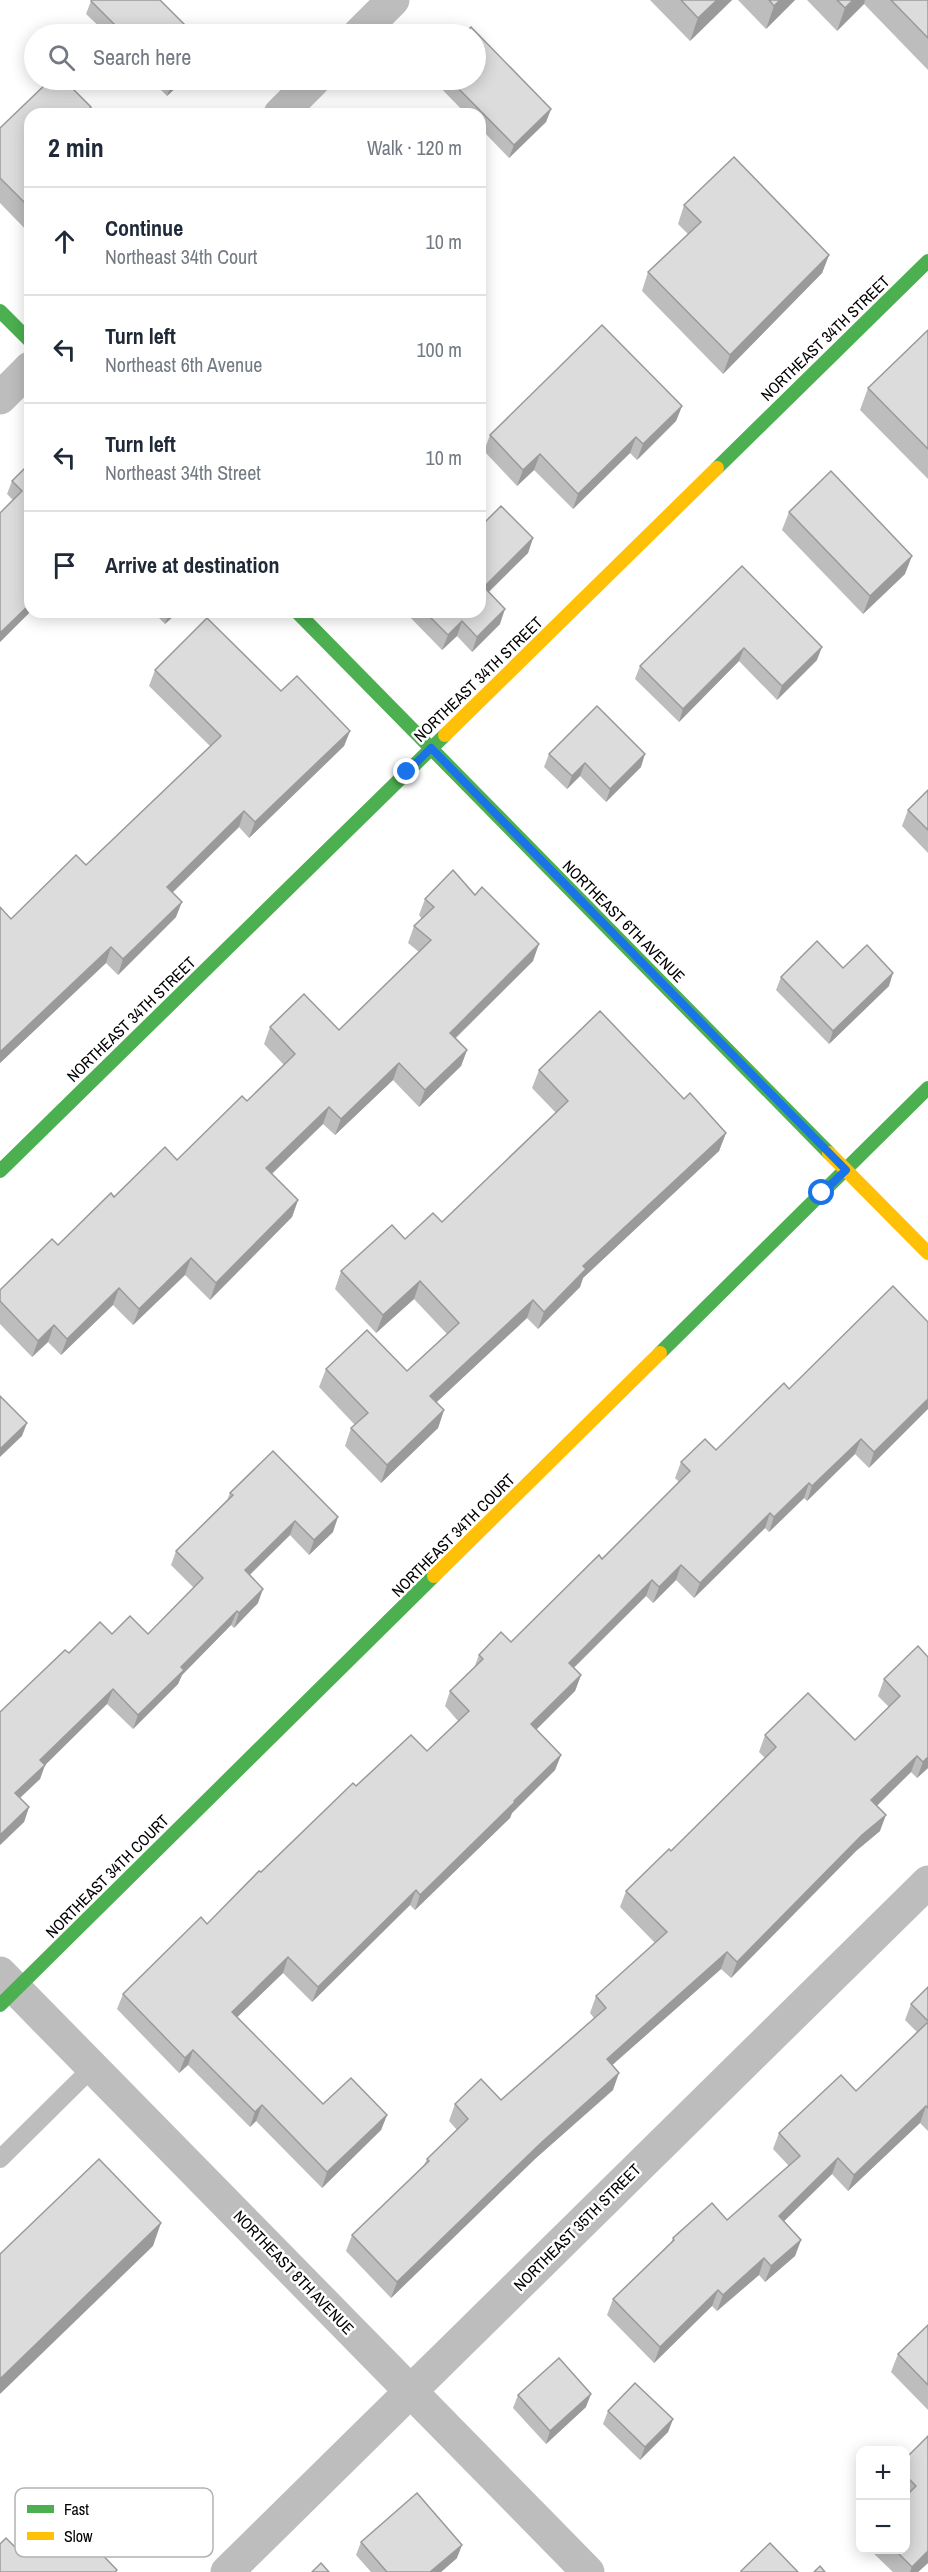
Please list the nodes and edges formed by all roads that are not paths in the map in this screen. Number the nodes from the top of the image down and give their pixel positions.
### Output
1 (393, 0) edge
2 (369, 24) edge
3 (304, 90) edge
4 (286, 108) edge
5 (928, 261) edge
6 (0, 311) edge
7 (24, 335) edge
8 (24, 374) edge
9 (0, 398) edge
10 (303, 618) edge
11 (431, 748) junction
12 (928, 1088) edge
13 (846, 1170) junction
14 (0, 1171) edge
15 (928, 1253) edge
16 (928, 1882) edge
17 (5, 1989) edge
18 (93, 2067) junction
19 (0, 2159) edge
20 (410, 2391) junction
21 (227, 2572) edge
22 (588, 2572) edge

1 - 2 street
3 - 4 street
5 - 11 street, NORTHEAST 34TH STREET
6 - 7 street
8 - 9 street
10 - 11 street, NORTHEAST 6TH AVENUE
11 - 13 street, NORTHEAST 6TH AVENUE
11 - 14 street, NORTHEAST 34TH STREET
12 - 13 street, NORTHEAST 34TH COURT
13 - 15 street, NORTHEAST 6TH AVENUE
13 - 17 street, NORTHEAST 34TH COURT
16 - 20 street, NORTHEAST 35TH STREET
17 - 18 street, NORTHEAST 8TH AVENUE
18 - 19 lane
18 - 20 street, NORTHEAST 8TH AVENUE
20 - 21 street, NORTHEAST 35TH STREET
20 - 22 street, NORTHEAST 8TH AVENUE

